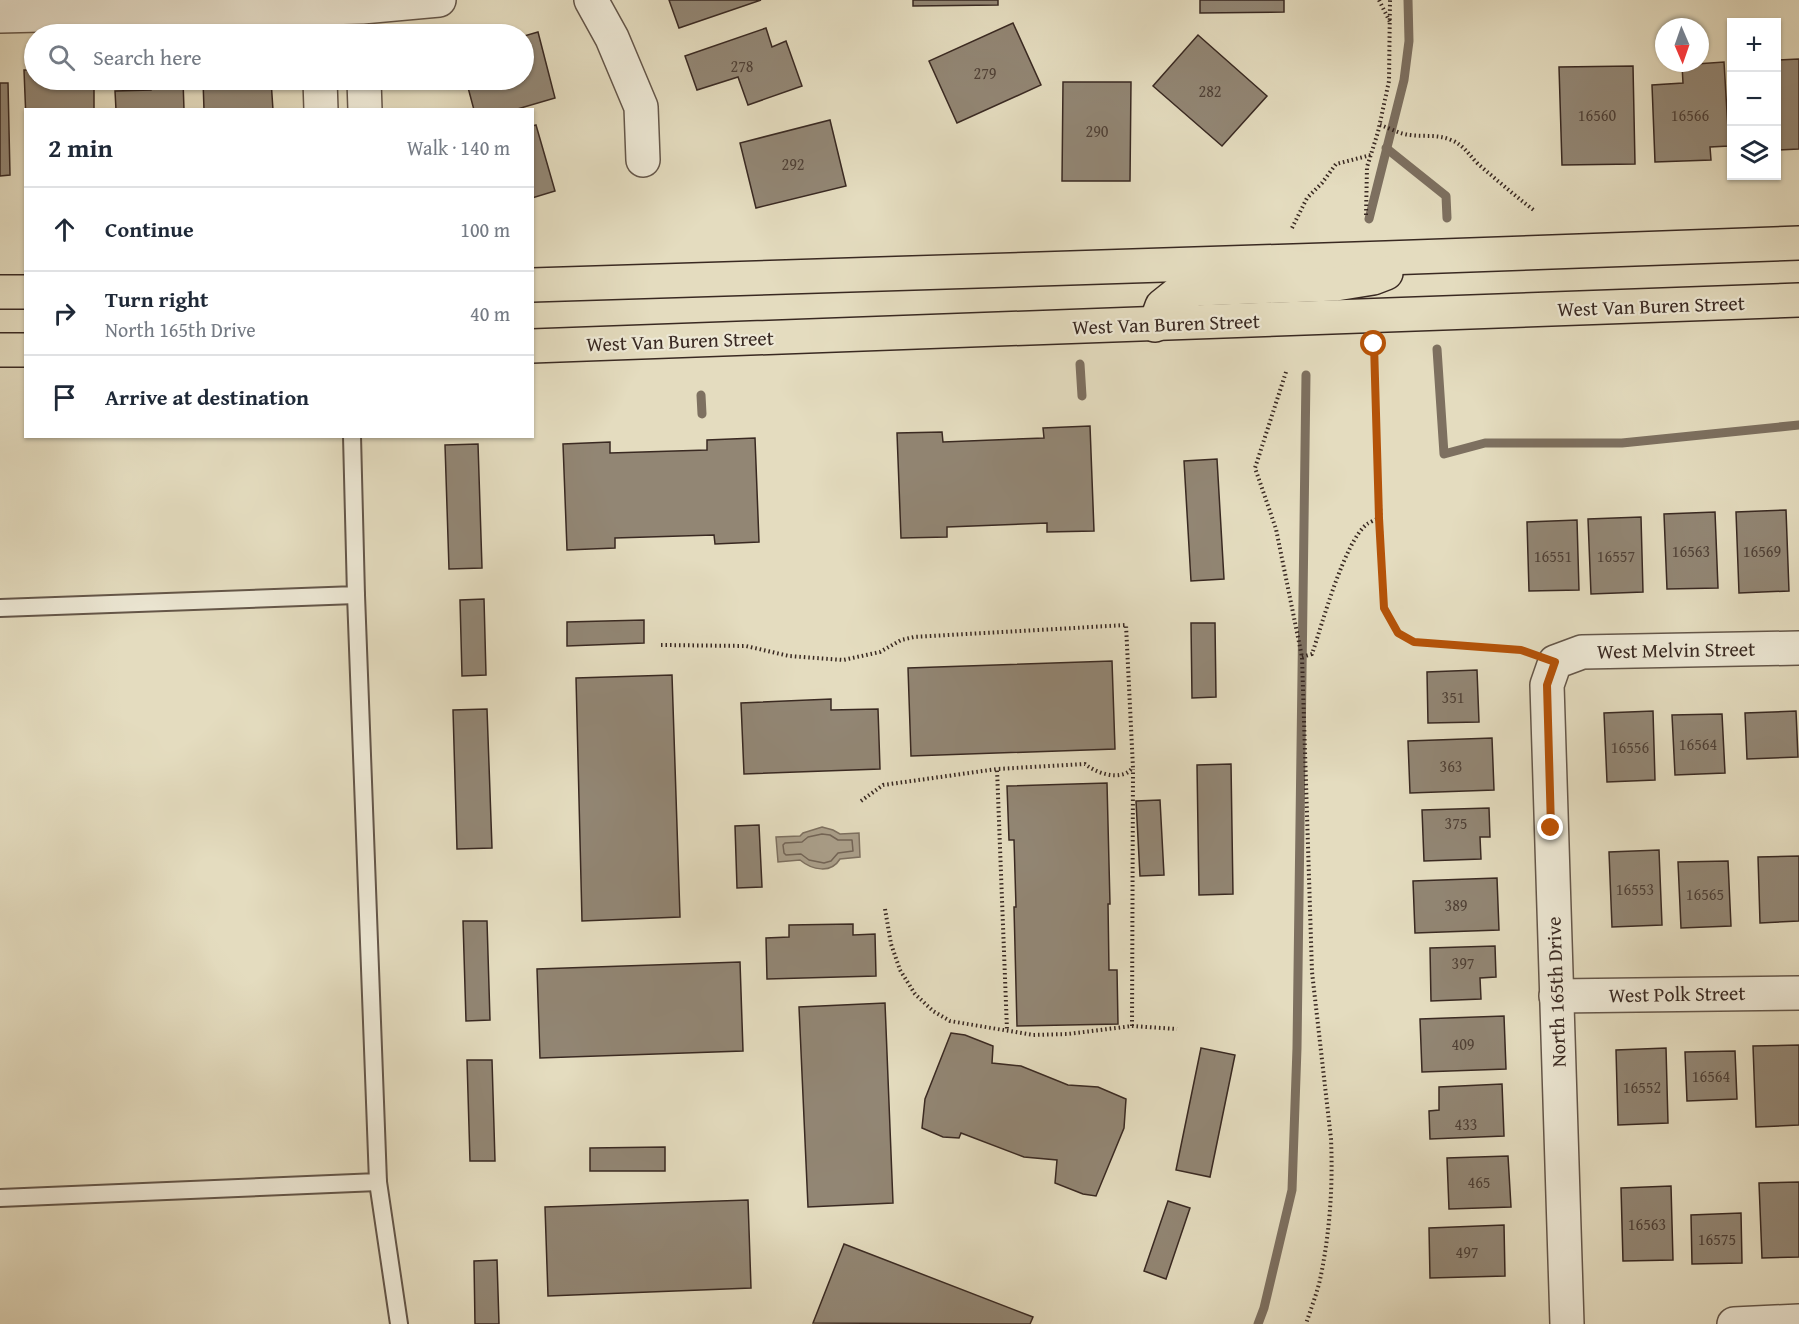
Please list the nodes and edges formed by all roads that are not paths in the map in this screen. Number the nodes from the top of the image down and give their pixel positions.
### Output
1 (439, 0) edge
2 (591, 0) edge
3 (0, 16) edge
4 (320, 21) edge
5 (363, 21) edge
6 (320, 90) edge
7 (364, 90) edge
8 (321, 108) edge
9 (365, 108) edge
10 (643, 160) dead end
11 (1799, 243) edge
12 (1440, 256) junction
13 (534, 285) edge
14 (0, 291) edge
15 (24, 291) edge
16 (1799, 300) edge
17 (1155, 325) junction
18 (534, 346) edge
19 (0, 350) edge
20 (24, 350) edge
21 (352, 438) edge
22 (356, 595) junction
23 (0, 608) edge
24 (1799, 648) edge
25 (1555, 662) joint
26 (1799, 993) edge
27 (1556, 996) junction
28 (378, 1182) junction
29 (0, 1198) edge
30 (1799, 1322) edge
31 (399, 1324) edge
32 (1567, 1324) edge
33 (1734, 1324) edge

1 - 5 street
2 - 10 street
3 - 4 street
4 - 5 street
6 - 8 street
7 - 9 street
11 - 12 main road
12 - 13 main road
12 - 17 main road
14 - 15 main road
16 - 17 main road, West Van Buren Street
17 - 18 main road, West Van Buren Street
19 - 20 main road
21 - 22 lane
22 - 23 lane
22 - 28 lane
24 - 25 street, West Melvin Street
25 - 27 street, North 165th Drive
26 - 27 street, West Polk Street
27 - 32 street, North 165th Drive
28 - 29 lane
28 - 31 lane
30 - 33 street

